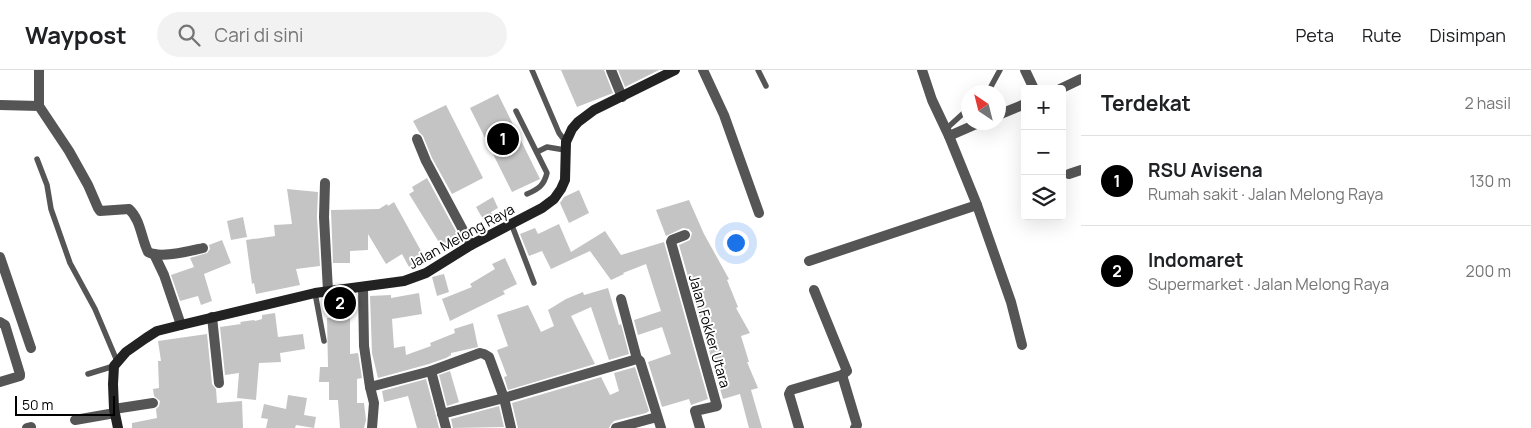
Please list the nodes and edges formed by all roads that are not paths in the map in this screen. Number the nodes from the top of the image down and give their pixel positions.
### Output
1 (39, 70) edge
2 (532, 70) edge
3 (611, 70) edge
4 (675, 70) edge
5 (703, 70) edge
6 (758, 70) edge
7 (922, 70) edge
8 (1000, 70) edge
9 (1025, 70) edge
10 (1081, 79) edge
11 (992, 85) edge
12 (1032, 85) edge
13 (766, 86) dead end
14 (1066, 86) edge
15 (622, 97) junction
16 (0, 105) edge
17 (39, 106) junction
18 (1021, 106) edge
19 (516, 111) dead end
20 (1006, 112) edge
21 (961, 117) edge
22 (961, 128) edge
23 (947, 132) junction
24 (417, 139) dead end
25 (566, 146) junction
26 (537, 152) junction
27 (38, 160) dead end
28 (1081, 170) edge
29 (1069, 174) dead end
30 (326, 184) dead end
31 (527, 194) dead end
32 (977, 205) junction
33 (758, 213) dead end
34 (511, 223) junction
35 (685, 235) dead end
36 (471, 245) junction
37 (204, 248) dead end
38 (154, 254) junction
39 (0, 260) edge
40 (809, 261) dead end
41 (534, 282) dead end
42 (363, 288) junction
43 (814, 290) dead end
44 (328, 291) junction
45 (315, 292) junction
46 (621, 299) dead end
47 (212, 317) junction
48 (0, 322) edge
49 (181, 324) junction
50 (324, 341) dead end
51 (1022, 344) dead end
52 (31, 348) dead end
53 (638, 360) junction
54 (116, 363) junction
55 (431, 371) junction
56 (88, 374) dead end
57 (842, 376) junction
58 (0, 382) edge
59 (220, 383) dead end
60 (370, 387) junction
61 (504, 398) junction
62 (153, 403) dead end
63 (120, 409) junction
64 (442, 414) junction
65 (657, 417) junction
66 (75, 420) dead end
67 (118, 428) edge
68 (373, 428) edge
69 (446, 428) edge
70 (511, 428) edge
71 (616, 428) edge
72 (661, 428) edge
73 (700, 428) edge
74 (799, 428) edge
75 (856, 428) edge

1 - 17 street
2 - 25 lane
3 - 15 street
4 - 15 main road
5 - 33 street
6 - 13 lane
7 - 23 street
8 - 11 lane
9 - 12 street
10 - 14 street
15 - 25 main road
16 - 17 street
17 - 38 street
18 - 20 street
19 - 26 lane
21 - 23 lane
22 - 23 street
23 - 32 street
24 - 36 street
25 - 26 lane
25 - 34 main road, Jalan Melong Raya
26 - 31 lane
27 - 54 lane
28 - 29 street
30 - 44 street
32 - 40 street
32 - 51 street
34 - 36 main road, Jalan Melong Raya
34 - 41 lane
35 - 73 street, Jalan Fokker Utara
36 - 42 main road, Jalan Melong Raya
37 - 38 street
38 - 49 street
39 - 52 street
42 - 44 main road, Jalan Melong Raya
42 - 60 street
43 - 57 street
44 - 45 main road, Jalan Melong Raya
45 - 47 main road, Jalan Melong Raya
45 - 50 lane
46 - 53 street
47 - 49 main road, Jalan Melong Raya
47 - 59 street
48 - 58 street
49 - 54 main road, Jalan Melong Raya
53 - 61 street
53 - 65 street
54 - 56 lane
54 - 63 main road
55 - 60 street
55 - 61 street
55 - 64 street
57 - 74 street
57 - 75 street
60 - 68 street
61 - 64 street
61 - 70 street
62 - 63 street
63 - 66 street
63 - 67 main road
64 - 69 street
65 - 71 street
65 - 72 street

